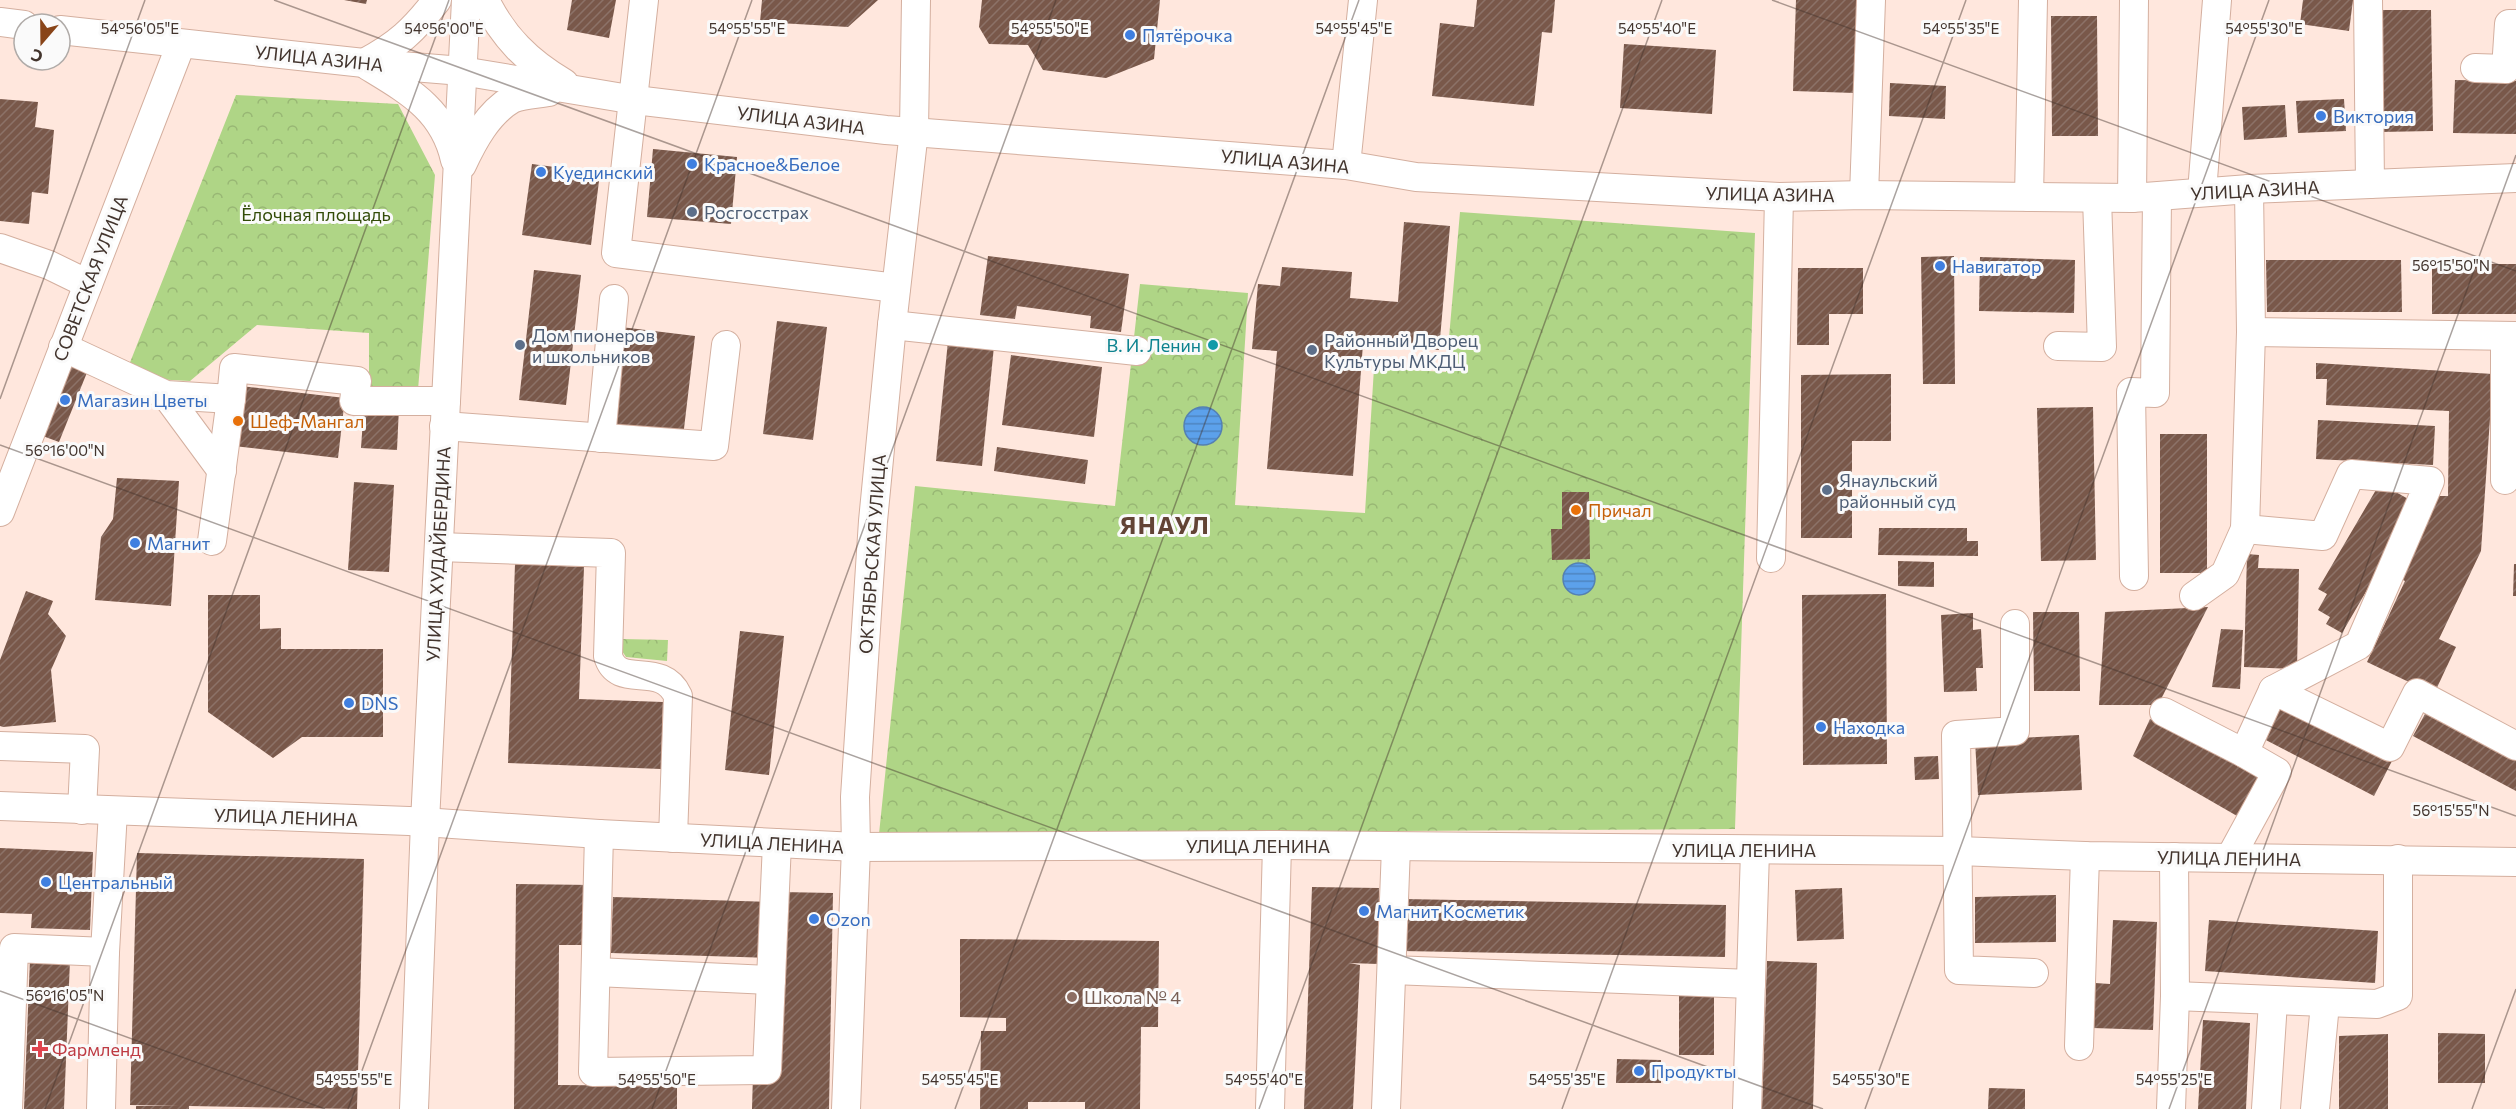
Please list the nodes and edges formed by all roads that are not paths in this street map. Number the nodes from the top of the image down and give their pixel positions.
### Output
1 (437, 0) edge
2 (466, 0) edge
3 (485, 0) edge
4 (644, 0) edge
5 (916, 0) edge
6 (1362, 0) edge
7 (1872, 0) edge
8 (2033, 0) edge
9 (2134, 0) edge
10 (2217, 0) edge
11 (2368, 0) edge
12 (2516, 24) edge
13 (72, 31) edge
14 (181, 44) junction
15 (363, 63) junction
16 (2475, 68) dead end
17 (462, 71) junction
18 (573, 88) junction
19 (635, 100) junction
20 (914, 131) junction
21 (1346, 165) junction
22 (458, 175) junction
23 (2516, 178) edge
24 (2370, 184) junction
25 (2249, 189) junction
26 (2202, 192) junction
27 (1864, 195) junction
28 (1779, 197) junction
29 (2029, 197) junction
30 (2097, 198) junction
31 (2145, 198) junction
32 (0, 248) edge
33 (88, 284) junction
34 (896, 288) junction
35 (614, 299) dead end
36 (892, 325) junction
37 (2251, 332) junction
38 (2511, 336) edge
39 (726, 345) dead end
40 (2058, 346) dead end
41 (63, 347) junction
42 (1137, 351) dead end
43 (166, 395) junction
44 (231, 399) junction
45 (445, 413) junction
46 (601, 438) junction
47 (222, 471) junction
48 (2505, 480) dead end
49 (0, 512) edge
50 (2245, 530) junction
51 (212, 541) dead end
52 (439, 547) junction
53 (1771, 558) dead end
54 (2134, 576) dead end
55 (2194, 596) dead end
56 (2015, 624) dead end
57 (2273, 690) junction
58 (2164, 712) dead end
59 (0, 746) edge
60 (2516, 746) edge
61 (2244, 753) junction
62 (0, 806) edge
63 (82, 810) junction
64 (113, 811) junction
65 (425, 822) junction
66 (599, 834) junction
67 (673, 838) junction
68 (777, 843) junction
69 (1277, 845) junction
70 (856, 847) junction
71 (1396, 847) junction
72 (1755, 851) junction
73 (1959, 851) junction
74 (2085, 856) junction
75 (2174, 857) junction
76 (2230, 858) junction
77 (2398, 860) junction
78 (2516, 862) edge
79 (105, 952) junction
80 (1392, 970) junction
81 (596, 972) junction
82 (2034, 973) dead end
83 (771, 980) junction
84 (1750, 984) junction
85 (2175, 996) junction
86 (2273, 1002) junction
87 (2325, 1004) junction
88 (2079, 1046) dead end
89 (8, 1109) edge
90 (101, 1109) edge
91 (414, 1109) edge
92 (846, 1109) edge
93 (1270, 1109) edge
94 (1386, 1109) edge
95 (1747, 1109) edge
96 (2171, 1109) edge
97 (2266, 1109) edge
98 (2315, 1109) edge

1 - 15 street
2 - 17 street, УЛИЦА ХУДАЙБЕРДИНА
3 - 18 street
4 - 19 street
5 - 20 street, ОКТЯБРЬСКАЯ УЛИЦА
6 - 21 street
7 - 27 street
8 - 29 street
9 - 31 street
10 - 26 street
11 - 24 street
12 - 16 street
13 - 14 street, УЛИЦА АЗИНА
14 - 15 street, УЛИЦА АЗИНА
14 - 33 street, СОВЕТСКАЯ УЛИЦА
15 - 17 street, УЛИЦА АЗИНА
15 - 22 street
17 - 18 street, УЛИЦА АЗИНА
17 - 22 street, УЛИЦА ХУДАЙБЕРДИНА
18 - 19 street, УЛИЦА АЗИНА
18 - 22 street
19 - 20 street, УЛИЦА АЗИНА
19 - 34 street
20 - 21 street, УЛИЦА АЗИНА
20 - 34 street, ОКТЯБРЬСКАЯ УЛИЦА
21 - 28 street, УЛИЦА АЗИНА
22 - 45 street, УЛИЦА ХУДАЙБЕРДИНА
23 - 24 street, УЛИЦА АЗИНА
24 - 25 street, УЛИЦА АЗИНА
25 - 26 street, УЛИЦА АЗИНА
25 - 37 street
26 - 31 street, УЛИЦА АЗИНА
27 - 28 street, УЛИЦА АЗИНА
27 - 29 street, УЛИЦА АЗИНА
28 - 53 street
29 - 30 street, УЛИЦА АЗИНА
30 - 31 street, УЛИЦА АЗИНА
30 - 40 street
31 - 54 street
32 - 33 street
33 - 41 street, СОВЕТСКАЯ УЛИЦА
34 - 36 street, ОКТЯБРЬСКАЯ УЛИЦА
35 - 46 street
36 - 42 street
36 - 70 street, ОКТЯБРЬСКАЯ УЛИЦА
37 - 38 street
37 - 50 street
38 - 48 street
39 - 46 street
41 - 43 street
41 - 49 street, СОВЕТСКАЯ УЛИЦА
43 - 44 street
43 - 47 street
44 - 45 street
44 - 47 street
45 - 46 street
45 - 52 street, УЛИЦА ХУДАЙБЕРДИНА
47 - 51 street
50 - 55 street
50 - 57 street
52 - 65 street, УЛИЦА ХУДАЙБЕРДИНА
52 - 67 street
56 - 73 street
57 - 60 street
57 - 61 street
58 - 61 street
59 - 63 street
61 - 76 street
62 - 63 street, УЛИЦА ЛЕНИНА
63 - 64 street, УЛИЦА ЛЕНИНА
64 - 65 street, УЛИЦА ЛЕНИНА
64 - 79 street
65 - 66 street, УЛИЦА ЛЕНИНА
65 - 91 street, УЛИЦА ХУДАЙБЕРДИНА
66 - 67 street, УЛИЦА ЛЕНИНА
66 - 81 street
67 - 68 street, УЛИЦА ЛЕНИНА
68 - 70 street, УЛИЦА ЛЕНИНА
68 - 83 street
69 - 70 street, УЛИЦА ЛЕНИНА
69 - 71 street, УЛИЦА ЛЕНИНА
69 - 93 street
70 - 92 street, ОКТЯБРЬСКАЯ УЛИЦА
71 - 72 street, УЛИЦА ЛЕНИНА
71 - 80 street
72 - 73 street, УЛИЦА ЛЕНИНА
72 - 84 street
73 - 74 street, УЛИЦА ЛЕНИНА
73 - 82 street
74 - 75 street, УЛИЦА ЛЕНИНА
74 - 88 street
75 - 76 street, УЛИЦА ЛЕНИНА
75 - 85 street
76 - 77 street, УЛИЦА ЛЕНИНА
77 - 78 street, УЛИЦА ЛЕНИНА
77 - 87 street
79 - 89 street
79 - 90 street
80 - 84 street
80 - 94 street
81 - 83 street
81 - 83 street
84 - 95 street
85 - 86 street
85 - 96 street
86 - 87 street
86 - 97 street
87 - 98 street

